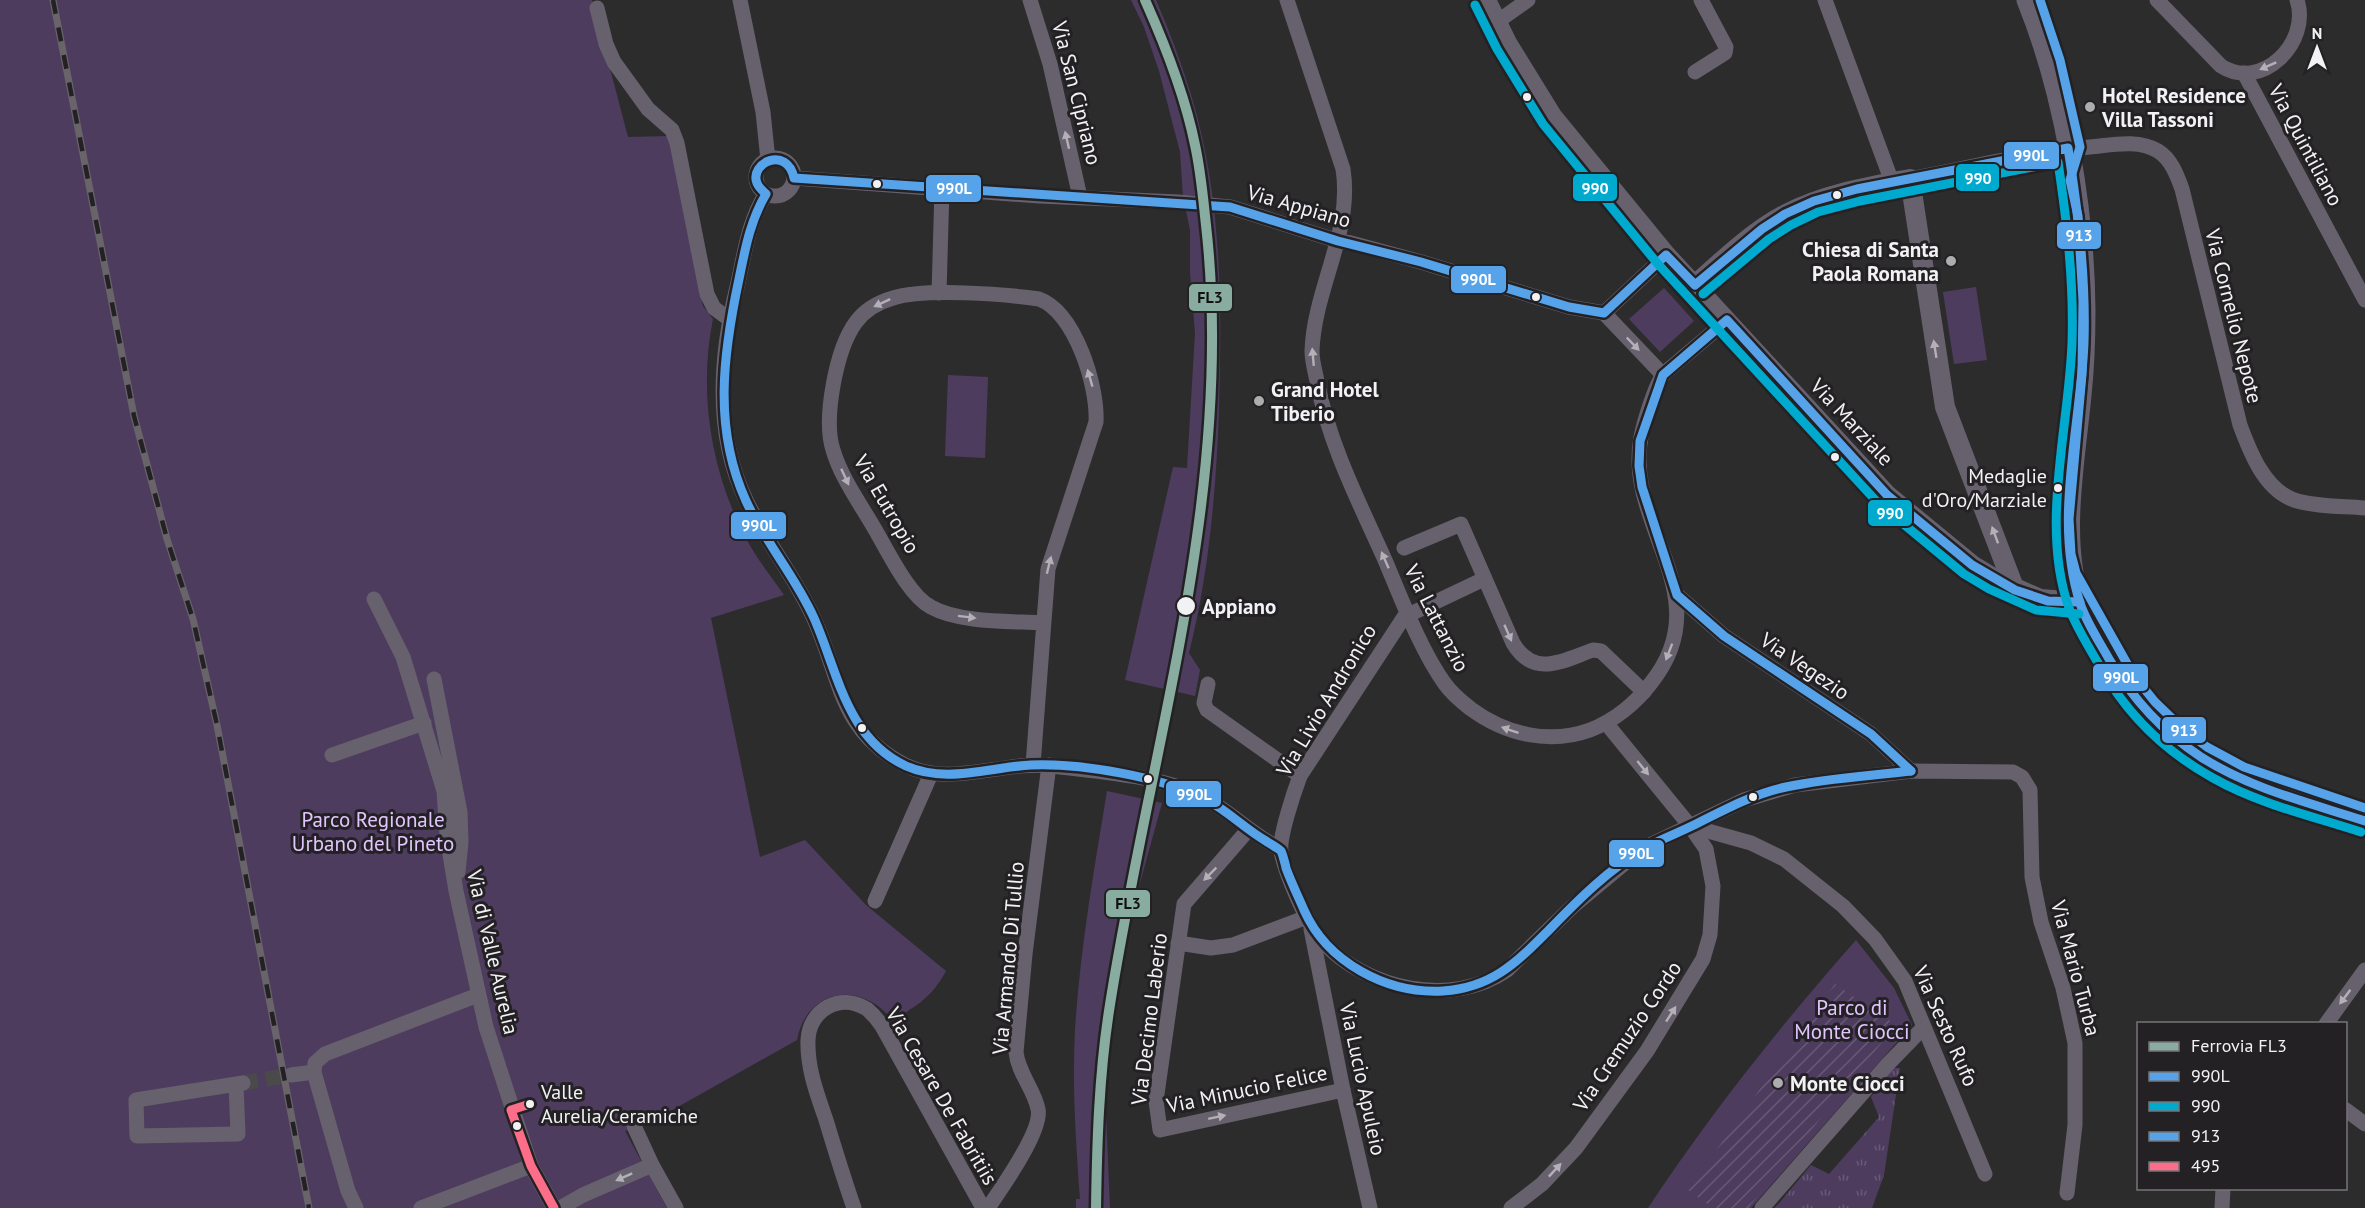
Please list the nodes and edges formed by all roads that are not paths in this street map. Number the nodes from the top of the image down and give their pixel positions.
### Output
1 (740, 0) edge
2 (1030, 0) edge
3 (1287, 0) edge
4 (1486, 0) edge
5 (1528, 0) edge
6 (1701, 0) edge
7 (1825, 0) edge
8 (2027, 0) edge
9 (2157, 0) edge
10 (2297, 0) edge
11 (597, 8) dead end
12 (1497, 22) junction
13 (1695, 72) dead end
14 (2244, 73) junction
15 (2068, 148) junction
16 (768, 160) junction
17 (794, 178) junction
18 (1901, 181) junction
19 (942, 188) junction
20 (766, 195) junction
21 (1080, 197) junction
22 (1338, 241) junction
23 (1666, 255) junction
24 (1695, 285) junction
25 (939, 293) junction
26 (2365, 300) edge
27 (1604, 313) junction
28 (729, 319) junction
29 (1727, 320) junction
30 (1663, 375) junction
31 (2365, 508) edge
32 (1404, 548) dead end
33 (1484, 579) junction
34 (2015, 590) junction
35 (1677, 595) junction
36 (374, 599) dead end
37 (2080, 602) junction
38 (1408, 613) junction
39 (1043, 623) junction
40 (434, 679) dead end
41 (1208, 684) dead end
42 (1644, 692) junction
43 (424, 723) junction
44 (1606, 723) junction
45 (332, 755) dead end
46 (1041, 765) junction
47 (1911, 771) junction
48 (931, 774) junction
49 (1300, 777) junction
50 (2365, 821) edge
51 (1690, 826) junction
52 (1248, 830) junction
53 (1280, 849) junction
54 (456, 891) junction
55 (875, 901) dead end
56 (1308, 920) junction
57 (1178, 943) junction
58 (2365, 970) edge
59 (478, 995) junction
60 (2327, 1022) edge
61 (1923, 1028) junction
62 (314, 1072) junction
63 (291, 1076) tunnel mouth
64 (239, 1084) joint
65 (1343, 1090) junction
66 (2347, 1111) edge
67 (2365, 1124) edge
68 (633, 1126) dead end
69 (1160, 1130) joint
70 (652, 1165) junction
71 (531, 1166) junction
72 (1985, 1174) dead end
73 (2223, 1190) edge
74 (2067, 1193) dead end
75 (356, 1208) edge
76 (421, 1208) edge
77 (554, 1208) edge
78 (560, 1208) edge
79 (676, 1208) edge
80 (854, 1208) edge
81 (983, 1208) edge
82 (988, 1208) edge
83 (1370, 1208) edge
84 (1511, 1208) edge
85 (1762, 1208) edge
86 (2222, 1208) edge

1 - 16 street
21 -> 2 street, Via San Cipriano
3 - 22 street, Via Lattanzio
4 - 12 street, Via Marziale
5 - 12 street
6 - 13 street
7 - 18 street
8 - 15 main road
9 - 14 street
10 -> 14 street
11 - 28 street
12 - 23 street, Via Marziale
14 - 26 street, Via Quintiliano
15 - 18 street, Via Cornelio Nepote
15 - 31 street, Via Cornelio Nepote
15 - 37 main road
16 - 17 street
16 - 20 street
17 - 19 street, Via Appiano
17 - 20 street
18 - 24 street
34 -> 18 street
19 - 21 street, Via Appiano
19 - 25 street
20 - 28 street
21 - 22 street, Via Appiano
22 - 27 street, Via Appiano
38 -> 22 street, Via Lattanzio
23 - 24 street, Via Marziale
23 - 27 street
24 - 29 street, Via Marziale
39 -> 25 street, Via Eutropio
25 -> 39 street, Via Eutropio
27 -> 30 street
28 - 48 street
29 - 30 street
29 - 34 street, Via Marziale
30 - 35 street, Via Lattanzio
32 - 33 street
33 - 38 street
33 -> 42 street
34 - 37 street, Via Marziale
35 -> 42 street, Via Lattanzio
35 - 47 street, Via Vegezio
36 - 43 street, Via di Valle Aurelia
37 - 50 main road
44 -> 38 street, Via Lattanzio
38 - 49 street, Via Livio Andronico
39 - 46 street, Via Armando Di Tullio
40 - 54 street
41 - 49 street
42 - 44 street, Via Lattanzio
43 - 45 street
43 - 54 street, Via di Valle Aurelia
44 -> 51 street, Via Cremuzio Cordo
46 - 48 street
46 - 52 street
46 - 82 street, Via Armando Di Tullio
47 - 51 street
47 - 74 street, Via Mario Turba
48 - 55 street
49 - 53 street, Via Livio Andronico
51 - 56 street
51 - 61 street, Via Sesto Rufo
84 -> 51 street, Via Cremuzio Cordo
52 - 53 street
52 -> 57 street, Via Decimo Laberio
53 - 56 street
54 - 59 street, Via di Valle Aurelia
56 - 57 street
56 - 65 street, Via Lucio Apuleio
57 - 69 street, Via Decimo Laberio
58 -> 60 street
59 - 62 street
59 - 71 street, Via di Valle Aurelia
61 - 72 street, Via Sesto Rufo
61 - 85 street
62 - 63 street
62 - 75 street
64 - 64 street
69 -> 65 street, Via Minucio Felice
65 - 83 street, Via Lucio Apuleio
66 - 67 street
68 - 70 street
70 -> 78 street
70 - 79 street
71 - 76 street
71 - 77 street, Via di Valle Aurelia
73 - 86 street
80 - 81 street, Via Cesare De Fabritiis

